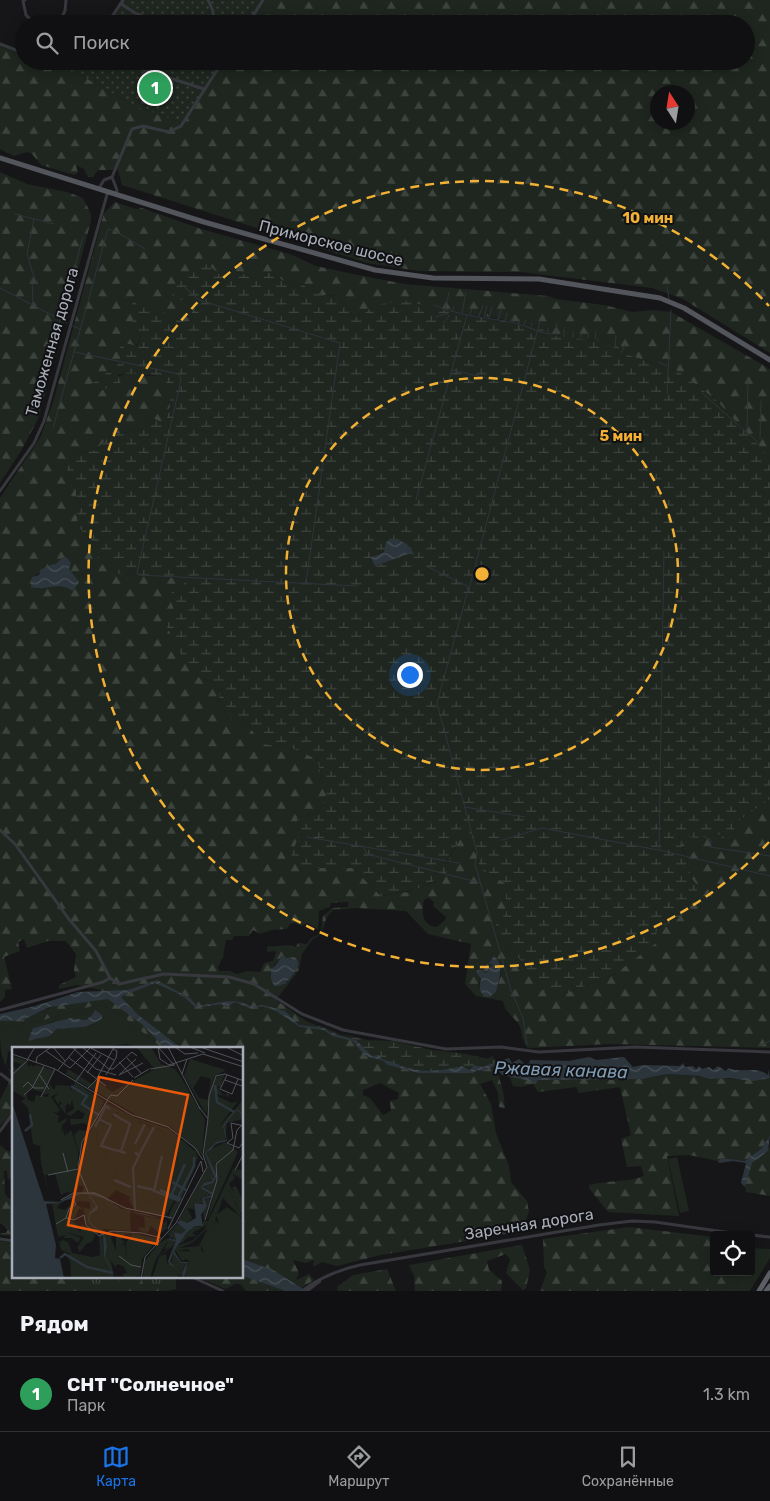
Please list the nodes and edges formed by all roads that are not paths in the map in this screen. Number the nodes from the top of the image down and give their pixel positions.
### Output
1 (22, 0) edge
2 (66, 0) edge
3 (124, 0) edge
4 (208, 0) edge
5 (263, 0) edge
6 (121, 4) junction
7 (26, 15) edge
8 (62, 15) edge
9 (113, 15) edge
10 (140, 15) edge
11 (213, 15) edge
12 (254, 15) edge
13 (0, 44) edge
14 (15, 50) edge
15 (145, 70) edge
16 (217, 70) edge
17 (204, 89) junction
18 (0, 158) edge
19 (112, 177) junction
20 (99, 188) junction
21 (108, 191) junction
22 (116, 194) junction
23 (770, 360) edge
24 (0, 491) edge
25 (0, 830) edge
26 (110, 978) junction
27 (0, 1010) edge
28 (770, 1052) edge
29 (0, 1074) edge
30 (12, 1083) edge
31 (12, 1115) edge
32 (0, 1131) edge
33 (718, 1231) edge
34 (755, 1235) edge
35 (770, 1237) edge
36 (770, 1273) edge
37 (194, 1278) edge
38 (318, 1281) junction
39 (770, 1286) edge
40 (223, 1291) edge
41 (302, 1291) edge
42 (307, 1291) edge
43 (759, 1291) edge
44 (766, 1291) edge

1 - 7 street
2 - 8 street
3 - 6 street
4 - 11 street
5 - 12 street
6 - 9 street
6 - 10 street
13 - 14 street
15 - 17 street
16 - 17 street
17 - 19 street
18 - 20 main road, Приморское шоссе
19 - 20 street
19 - 22 street
20 - 21 main road, Приморское шоссе
21 - 22 main road, Приморское шоссе
21 - 24 street, Таможенная дорога
22 - 23 main road, Приморское шоссе
25 - 26 street
26 - 27 street
26 - 28 street
29 - 30 street
31 - 32 street
33 - 38 street, Заречная дорога
34 - 35 street
36 - 43 highway
37 - 40 street
38 - 41 street
38 - 42 street
39 - 44 highway

